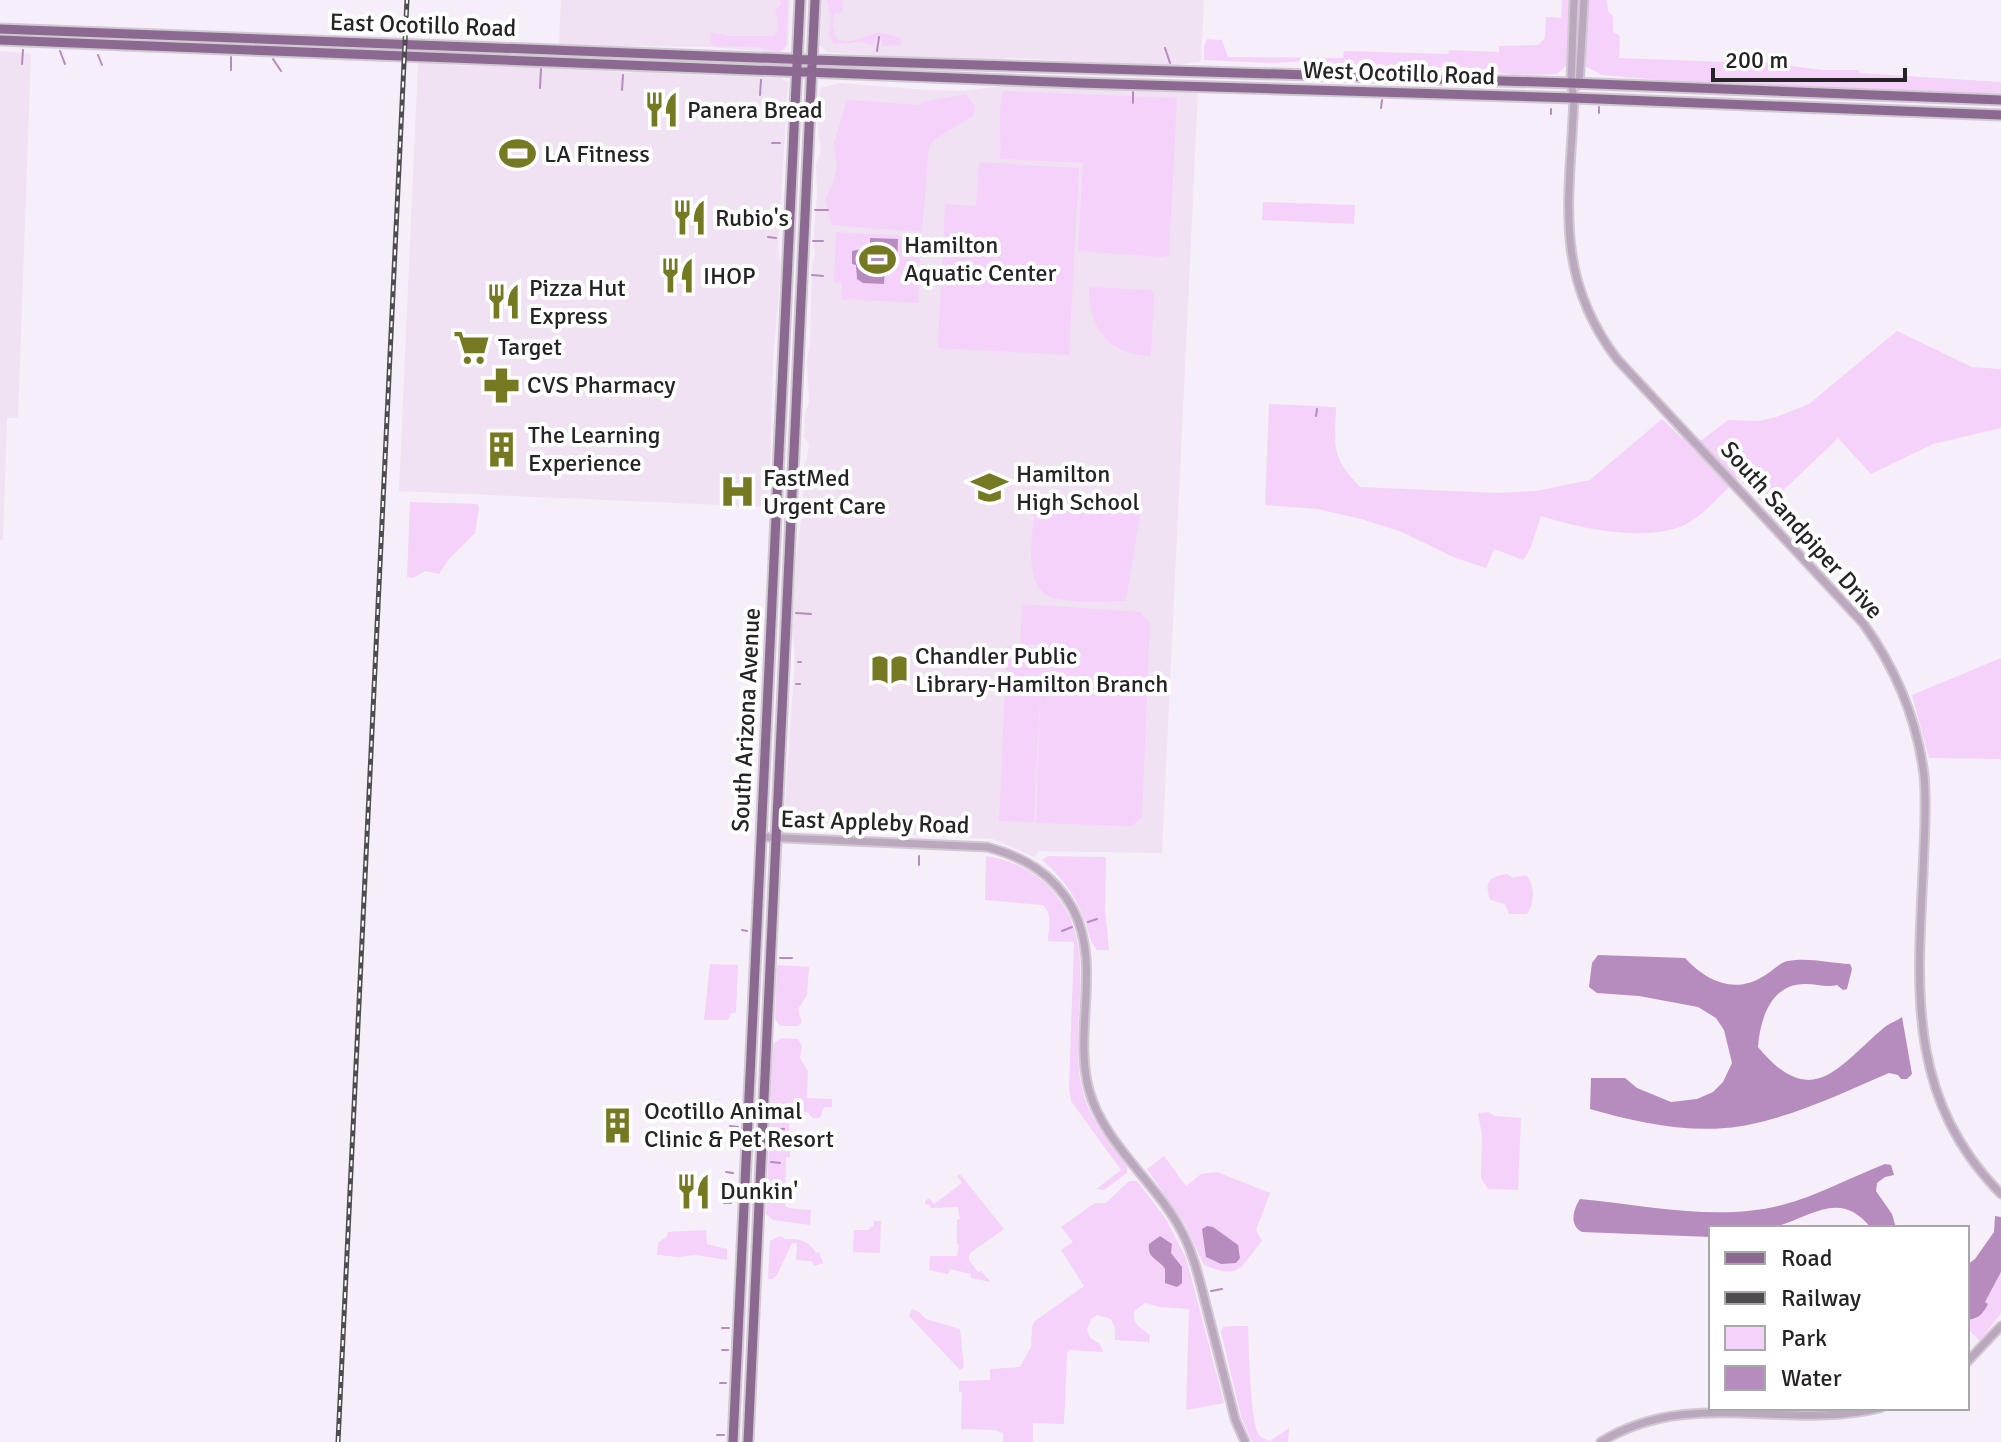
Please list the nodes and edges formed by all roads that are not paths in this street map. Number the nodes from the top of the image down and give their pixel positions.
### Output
1 (800, 0) edge
2 (815, 0) edge
3 (1574, 0) edge
4 (1584, 0) edge
5 (0, 29) edge
6 (0, 40) edge
7 (639, 53) junction
8 (797, 59) junction
9 (639, 65) junction
10 (812, 65) junction
11 (796, 70) junction
12 (1575, 83) junction
13 (1574, 98) junction
14 (2001, 100) edge
15 (2001, 115) edge
16 (761, 837) junction
17 (776, 838) junction
18 (2001, 1194) edge
19 (2001, 1326) edge
20 (1969, 1360) edge
21 (1868, 1410) edge
22 (734, 1419) junction
23 (749, 1419) junction
24 (733, 1442) edge
25 (748, 1442) edge
26 (1245, 1442) edge
27 (1601, 1442) edge

1 - 8 main road, South Arizona Avenue
2 - 10 main road, South Arizona Avenue
3 - 12 street
4 - 12 street
5 - 7 main road, East Ocotillo Road
6 - 9 main road, East Ocotillo Road
7 - 8 main road, East Ocotillo Road
7 - 9 main road
8 - 10 main road, West Ocotillo Road
8 - 11 main road, South Arizona Avenue
9 - 11 main road, East Ocotillo Road
10 - 11 main road, West Ocotillo Road
10 - 12 main road, West Ocotillo Road
10 - 13 main road, West Ocotillo Road
10 - 17 main road, South Arizona Avenue
11 - 16 main road, South Arizona Avenue
12 - 13 street, South Sandpiper Drive
12 - 14 main road, West Ocotillo Road
13 - 15 main road, West Ocotillo Road
13 - 18 street, South Sandpiper Drive
16 - 17 street, East Appleby Road
16 - 22 main road, South Arizona Avenue
17 - 23 main road, South Arizona Avenue
17 - 26 street, East Appleby Road
19 - 20 street
21 - 27 street
22 - 23 main road
22 - 24 main road, South Arizona Avenue
23 - 25 main road, South Arizona Avenue

